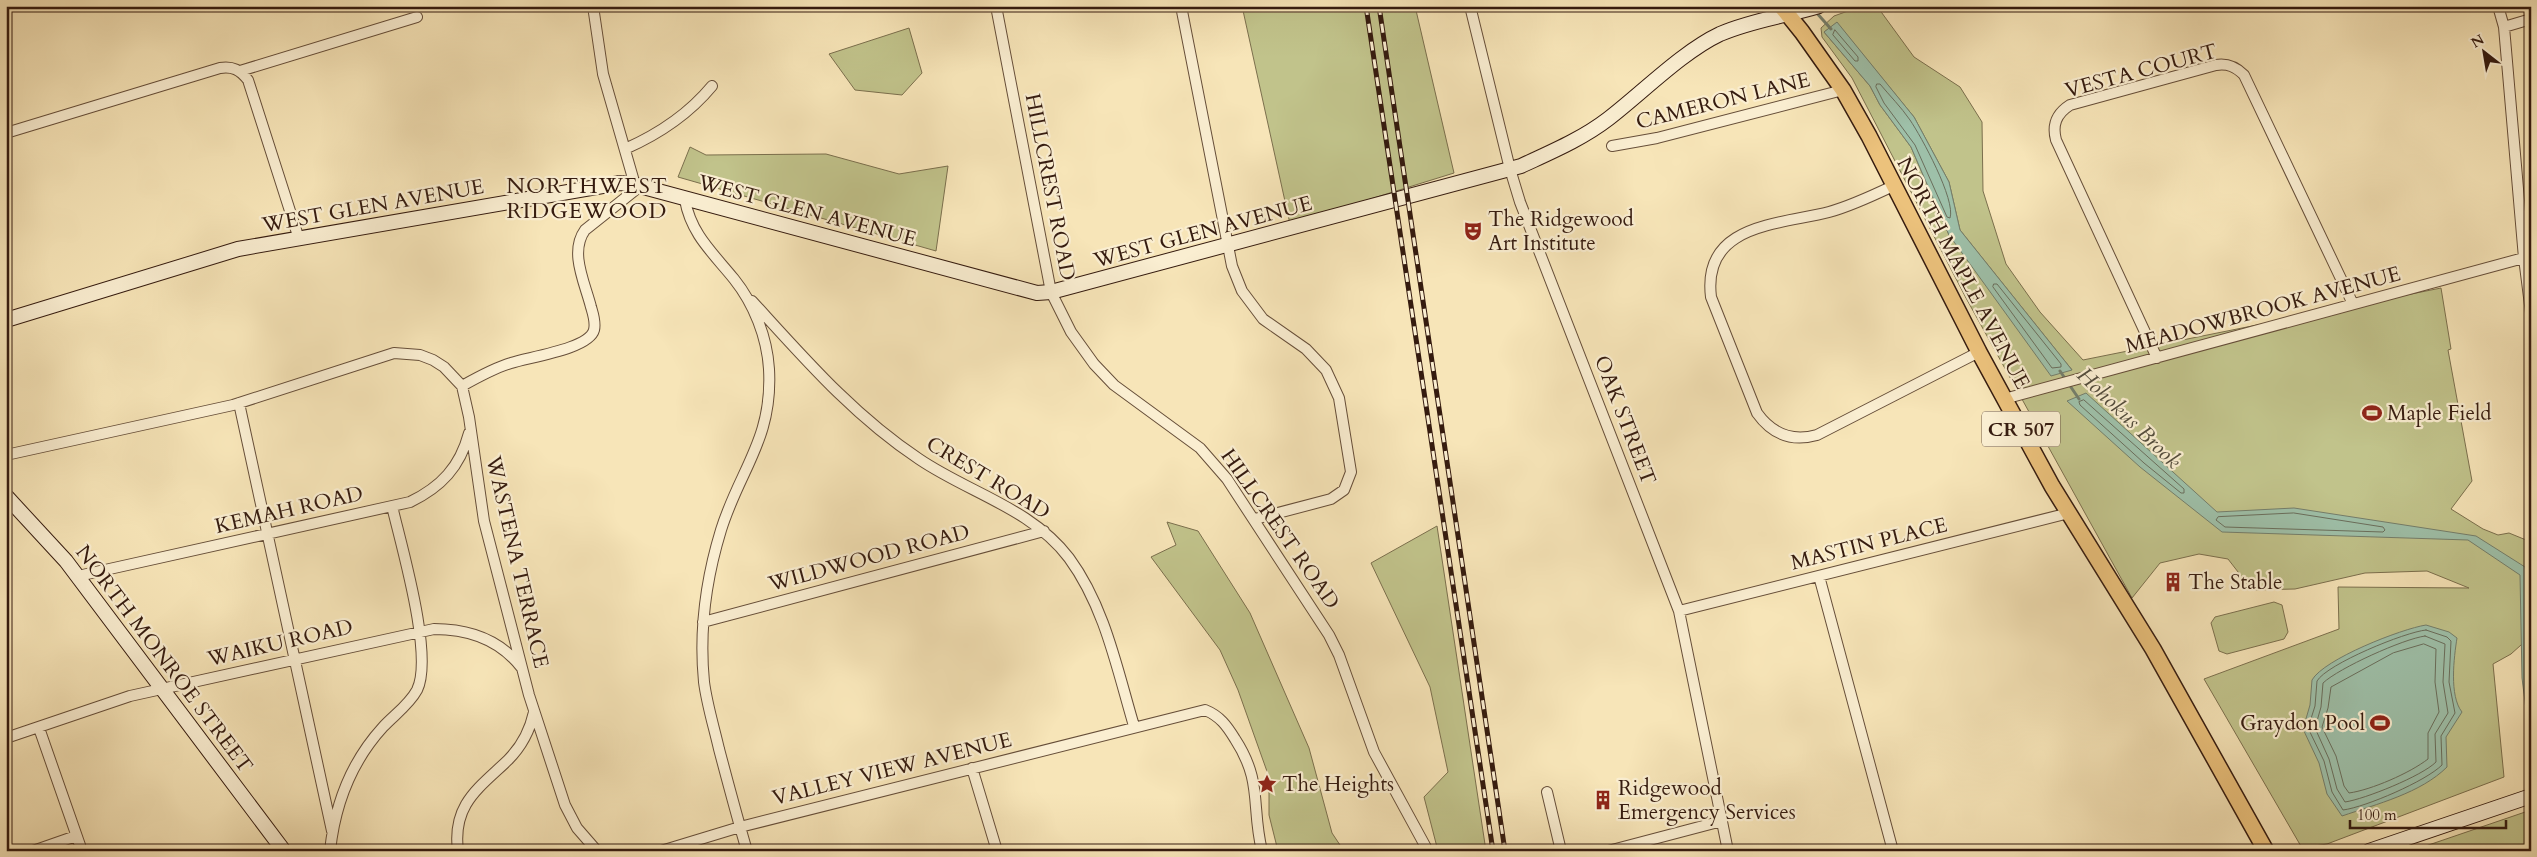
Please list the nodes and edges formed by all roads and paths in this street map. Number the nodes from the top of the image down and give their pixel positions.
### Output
1 (593, 6) edge
2 (996, 6) edge
3 (1182, 6) edge
4 (1470, 6) edge
5 (1819, 6) edge
6 (2498, 6) edge
7 (1790, 11) edge
8 (416, 17) dead end
9 (2531, 19) edge
10 (2504, 27) junction
11 (240, 71) junction
12 (712, 86) dead end
13 (1843, 90) junction
14 (6, 133) edge
15 (1612, 146) dead end
16 (625, 149) junction
17 (1510, 169) junction
18 (637, 186) junction
19 (1893, 186) junction
20 (685, 200) junction
21 (299, 239) junction
22 (1228, 246) junction
23 (2527, 257) edge
24 (741, 289) junction
25 (1051, 292) junction
26 (2353, 304) junction
27 (2531, 313) edge
28 (6, 320) edge
29 (1979, 352) junction
30 (2157, 358) junction
31 (462, 386) junction
32 (2004, 399) junction
33 (239, 403) junction
34 (470, 427) junction
35 (6, 455) edge
36 (6, 496) edge
37 (392, 506) junction
38 (2069, 513) junction
39 (1255, 519) junction
40 (1044, 531) junction
41 (267, 534) junction
42 (78, 576) junction
43 (1819, 576) junction
44 (1679, 611) junction
45 (703, 622) junction
46 (418, 632) junction
47 (294, 659) junction
48 (522, 669) junction
49 (162, 689) junction
50 (534, 712) junction
51 (1134, 726) junction
52 (39, 728) junction
53 (6, 738) edge
54 (972, 768) junction
55 (1547, 792) dead end
56 (2531, 796) edge
57 (1722, 821) junction
58 (740, 827) junction
59 (332, 831) junction
60 (76, 836) junction
61 (33, 851) edge
62 (82, 851) edge
63 (284, 851) edge
64 (330, 851) edge
65 (458, 851) edge
66 (597, 851) edge
67 (661, 851) edge
68 (747, 851) edge
69 (997, 851) edge
70 (1262, 851) edge
71 (1428, 851) edge
72 (1562, 851) edge
73 (1608, 851) edge
74 (1728, 851) edge
75 (1893, 851) edge
76 (2266, 851) edge
77 (2369, 851) edge

1 - 16 street
2 - 25 street, HILLCREST ROAD
3 - 22 street
4 - 17 street, OAK STREET
5 - 7 street, WEST GLEN AVENUE
6 - 10 street
7 - 13 main road, NORTH MAPLE AVENUE / CR 507
7 - 17 street, WEST GLEN AVENUE
8 - 11 street
9 - 10 street
10 - 23 street
11 - 14 street
11 - 21 street
12 - 16 street
13 - 15 street, CAMERON LANE
13 - 19 main road, NORTH MAPLE AVENUE / CR 507
16 - 18 street
17 - 22 street, WEST GLEN AVENUE
17 - 44 street, OAK STREET
18 - 20 street, WEST GLEN AVENUE
18 - 21 street, WEST GLEN AVENUE
18 - 31 street
19 - 29 main road, NORTH MAPLE AVENUE / CR 507
19 - 29 street
20 - 24 street
20 - 25 street, WEST GLEN AVENUE
21 - 28 street, WEST GLEN AVENUE
22 - 25 street, WEST GLEN AVENUE
22 - 39 street
23 - 26 street, MEADOWBROOK AVENUE
23 - 27 street
24 - 40 street, CREST ROAD
24 - 45 street
25 - 39 street, HILLCREST ROAD
26 - 30 street, MEADOWBROOK AVENUE
26 - 30 street, VESTA COURT
29 - 32 main road, NORTH MAPLE AVENUE / CR 507
30 - 32 street, MEADOWBROOK AVENUE
31 - 33 street
31 - 34 street, WASTENA TERRACE
32 - 38 main road, NORTH MAPLE AVENUE / CR 507
33 - 35 street
33 - 41 street
34 - 37 street, KEMAH ROAD
34 - 48 street, WASTENA TERRACE
36 - 42 street, NORTH MONROE STREET
37 - 41 street, KEMAH ROAD
37 - 46 street
38 - 43 street, MASTIN PLACE
38 - 76 main road, NORTH MAPLE AVENUE / CR 507
39 - 71 street, HILLCREST ROAD
40 - 45 street, WILDWOOD ROAD
40 - 51 street, CREST ROAD
41 - 42 street, KEMAH ROAD
41 - 47 street
42 - 49 street, NORTH MONROE STREET
43 - 44 street, MASTIN PLACE
43 - 75 street
44 - 57 street, OAK STREET
45 - 58 street
46 - 47 street, WAIKU ROAD
46 - 48 street, WAIKU ROAD
46 - 59 street
47 - 49 street, WAIKU ROAD
47 - 59 street
48 - 50 street, WASTENA TERRACE
49 - 52 street, WAIKU ROAD
49 - 63 street, NORTH MONROE STREET
50 - 65 street
50 - 66 street, WASTENA TERRACE
51 - 54 street, VALLEY VIEW AVENUE
51 - 70 street
52 - 53 street, WAIKU ROAD
52 - 60 street
54 - 58 street, VALLEY VIEW AVENUE
54 - 69 street
55 - 72 street
56 - 77 street
57 - 73 street
57 - 74 street, OAK STREET
58 - 67 street, VALLEY VIEW AVENUE
58 - 68 street
59 - 64 street
60 - 61 street
60 - 62 street

